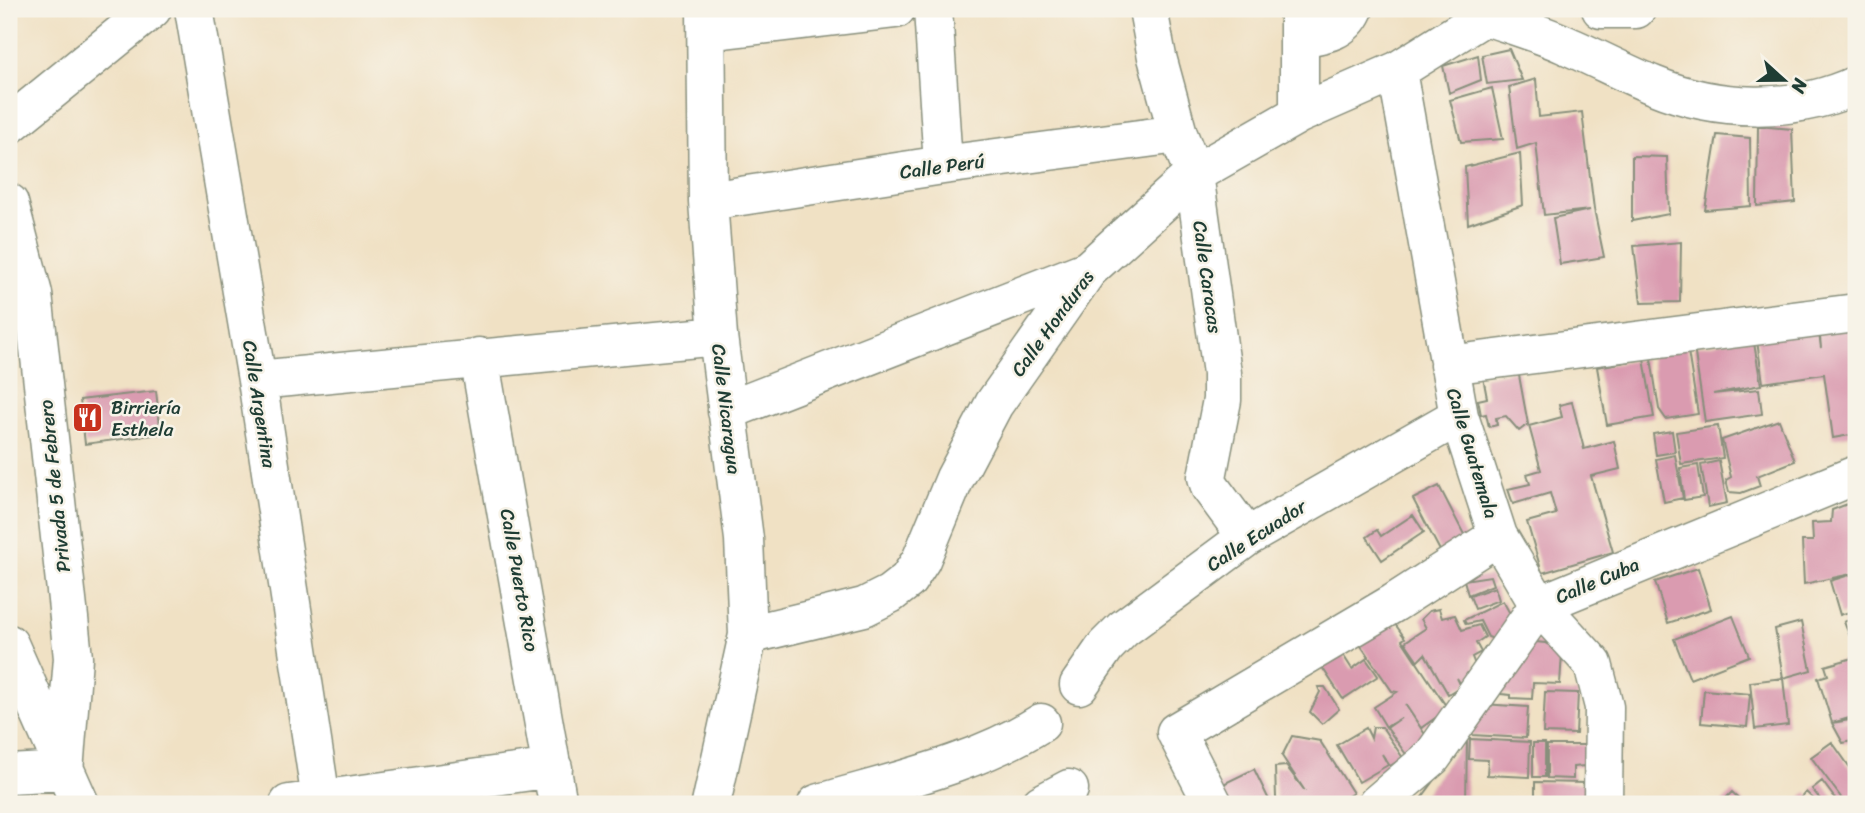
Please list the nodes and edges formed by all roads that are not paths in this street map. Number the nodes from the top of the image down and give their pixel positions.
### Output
1 (152, 9) edge
2 (194, 9) edge
3 (896, 9) edge
4 (933, 9) edge
5 (1148, 9) edge
6 (1354, 9) edge
7 (1601, 9) edge
8 (1636, 9) edge
9 (1491, 12) edge
10 (706, 20) edge
11 (1299, 24) edge
12 (1396, 71) junction
13 (1856, 85) edge
14 (1299, 114) junction
15 (9, 125) edge
16 (1178, 134) junction
17 (943, 165) junction
18 (1194, 174) junction
19 (708, 201) junction
20 (9, 203) edge
21 (1088, 270) junction
22 (1856, 313) edge
23 (718, 336) junction
24 (479, 357) junction
25 (1449, 365) junction
26 (257, 380) junction
27 (727, 411) junction
28 (1458, 416) junction
29 (1856, 475) edge
30 (1498, 536) junction
31 (1247, 537) junction
32 (1539, 605) junction
33 (748, 635) junction
34 (9, 644) edge
35 (1079, 685) dead end
36 (1041, 723) dead end
37 (9, 774) edge
38 (556, 786) edge
39 (72, 788) edge
40 (305, 802) edge
41 (711, 804) edge
42 (817, 804) edge
43 (1213, 804) edge
44 (1377, 804) edge
45 (1604, 804) edge

1 - 15 street
2 - 26 street, Calle Argentina
3 - 10 street
4 - 17 street
5 - 16 street, Calle Caracas
6 - 11 street
7 - 8 street
9 - 12 street, Calle Honduras
9 - 13 street
10 - 19 street, Calle Nicaragua
11 - 14 street
12 - 14 street, Calle Honduras
12 - 25 street, Calle Guatemala
14 - 18 street, Calle Honduras
16 - 17 street, Calle Perú
16 - 18 street, Calle Caracas
17 - 19 street, Calle Perú
18 - 21 street, Calle Honduras
18 - 31 street, Calle Caracas
19 - 23 street, Calle Nicaragua
20 - 39 street, Privada 5 de Febrero
21 - 27 street
21 - 33 street, Calle Honduras
22 - 25 street
23 - 24 street
23 - 27 street, Calle Nicaragua
24 - 26 street
24 - 38 street, Calle Puerto Rico
25 - 28 street, Calle Guatemala
26 - 40 street, Calle Argentina
27 - 33 street, Calle Nicaragua
28 - 30 street, Calle Guatemala
28 - 31 street, Calle Ecuador
29 - 32 street, Calle Cuba
30 - 32 street, Calle Guatemala
30 - 43 street
31 - 35 street, Calle Ecuador
32 - 44 street, Calle Cuba
32 - 45 street, Calle Guatemala
33 - 41 street, Calle Nicaragua
34 - 39 street
36 - 42 street
37 - 39 street
38 - 40 street

